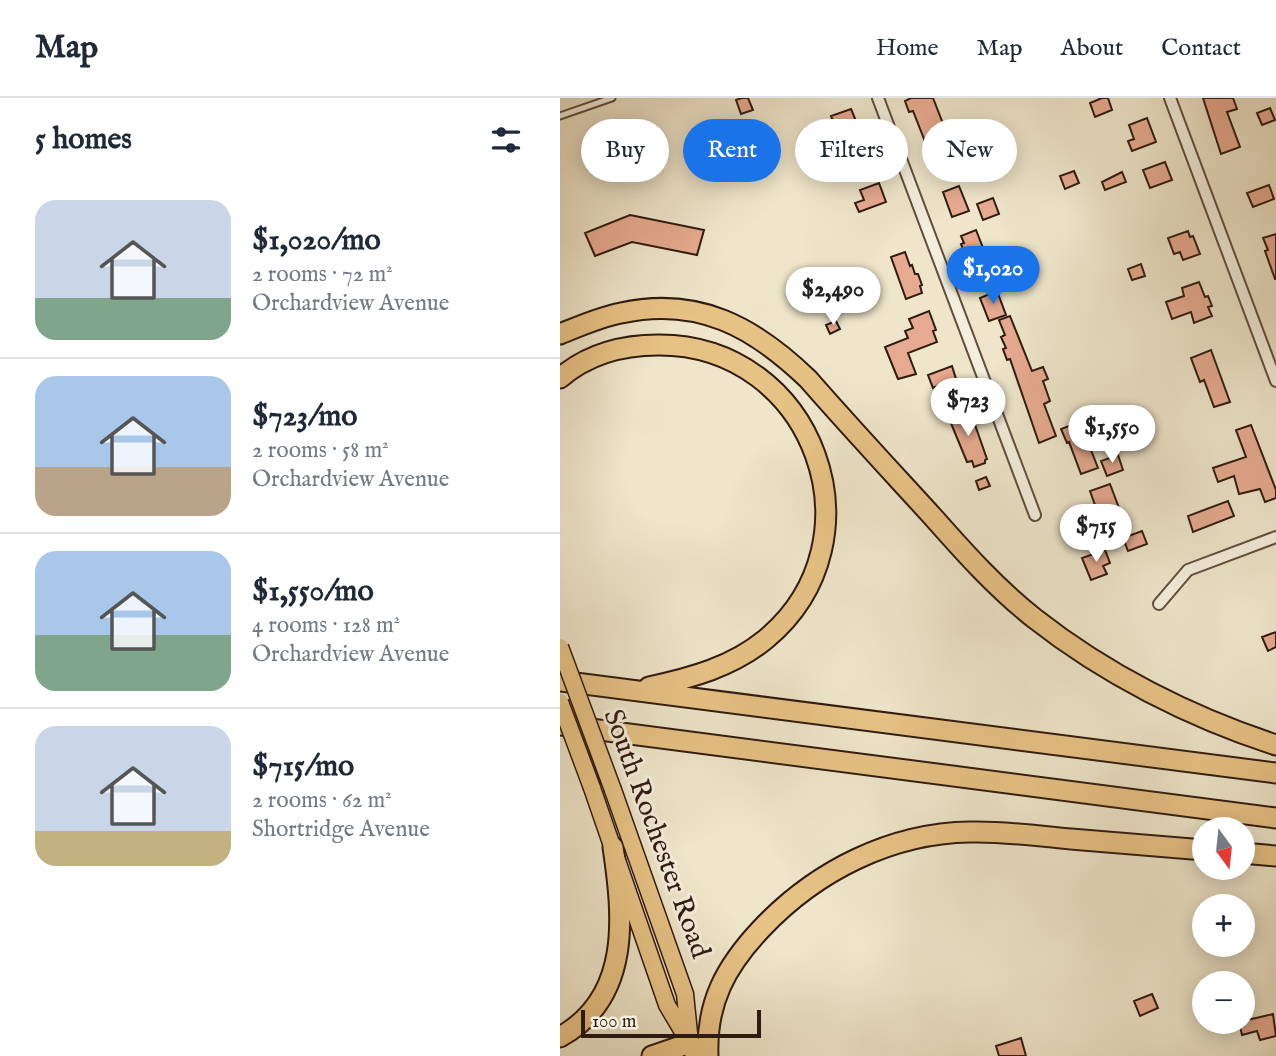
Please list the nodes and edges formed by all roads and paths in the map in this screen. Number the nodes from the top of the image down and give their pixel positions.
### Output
1 (612, 98) edge
2 (878, 98) edge
3 (1170, 98) edge
4 (560, 116) edge
5 (560, 334) edge
6 (560, 378) edge
7 (1276, 381) edge
8 (1035, 515) dead end
9 (1276, 537) edge
10 (1159, 604) dead end
11 (560, 646) edge
12 (560, 681) edge
13 (632, 690) junction
14 (560, 702) edge
15 (560, 725) edge
16 (1276, 746) edge
17 (1276, 773) edge
18 (1276, 818) edge
19 (613, 847) junction
20 (1192, 849) edge
21 (1255, 854) edge
22 (1276, 856) edge
23 (560, 1037) edge
24 (692, 1049) edge
25 (652, 1056) edge
26 (708, 1056) edge

1 - 4 lane
2 - 8 street
3 - 7 street
5 - 16 highway
6 - 13 highway
9 - 10 street
11 - 24 main road, South Rochester Road, bridge
12 - 13 highway
13 - 17 highway
14 - 19 main road, South Rochester Road, bridge
15 - 18 highway
19 - 23 highway
19 - 24 main road, South Rochester Road
20 - 26 highway
21 - 22 highway
24 - 25 highway

